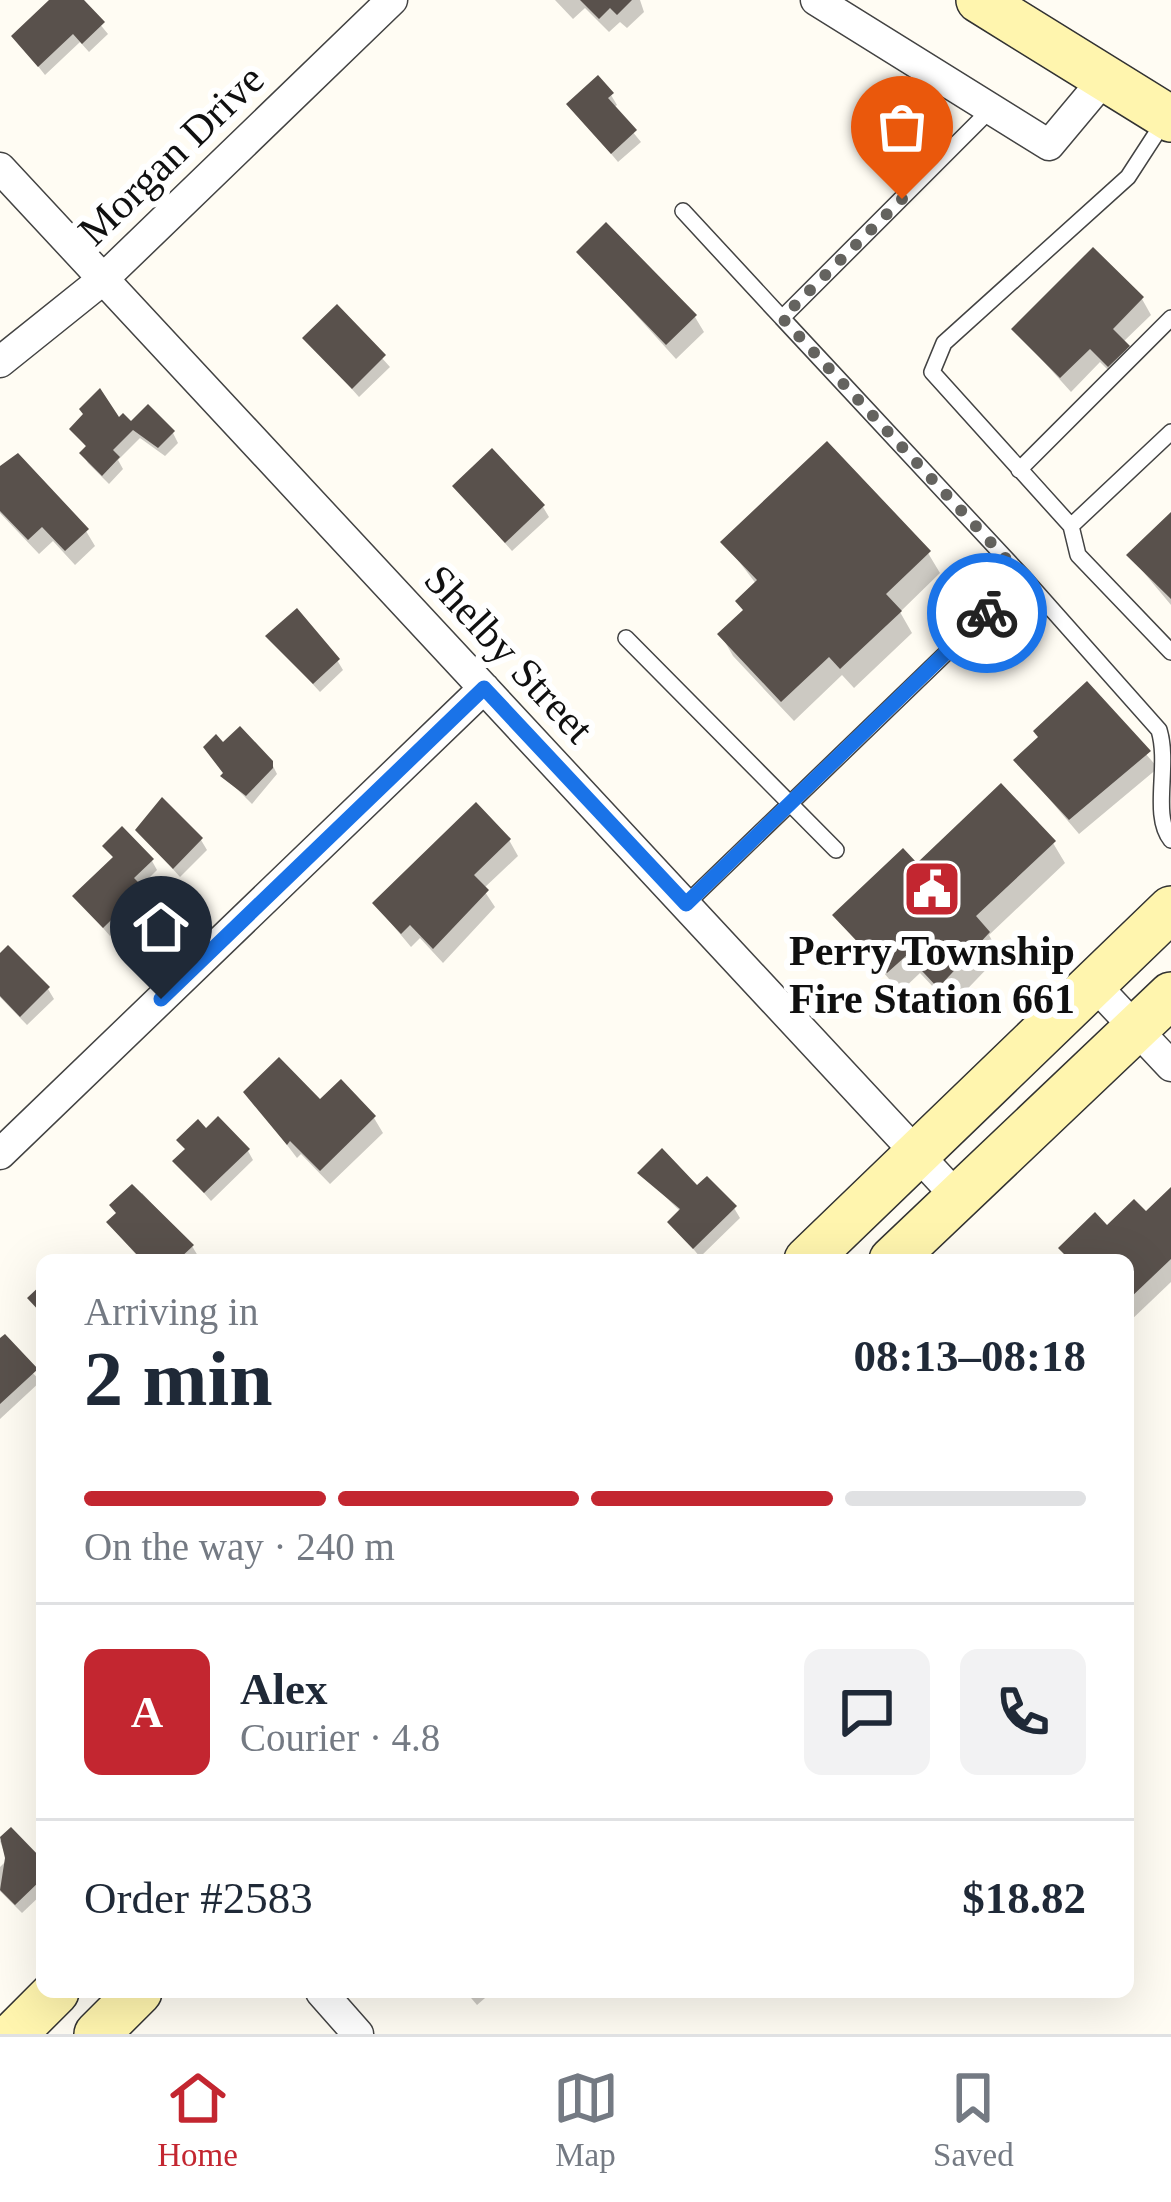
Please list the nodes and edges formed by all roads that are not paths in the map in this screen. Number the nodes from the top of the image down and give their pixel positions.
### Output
1 (392, 0) edge
2 (816, 0) edge
3 (979, 0) edge
4 (1105, 79) junction
5 (991, 109) junction
6 (1170, 116) edge
7 (0, 168) edge
8 (683, 211) dead end
9 (101, 281) junction
10 (782, 318) junction
11 (1171, 318) edge
12 (0, 362) edge
13 (1171, 432) edge
14 (1019, 470) junction
15 (1071, 526) junction
16 (1024, 578) junction
17 (626, 638) dead end
18 (1171, 652) edge
19 (484, 688) junction
20 (788, 801) junction
21 (1171, 841) edge
22 (836, 850) dead end
23 (686, 904) junction
24 (1171, 909) edge
25 (1093, 983) junction
26 (1171, 995) edge
27 (1137, 1028) junction
28 (1171, 1066) edge
29 (0, 1154) edge
30 (918, 1154) junction
31 (958, 1198) junction
32 (813, 1254) edge
33 (898, 1254) edge
34 (50, 1998) edge
35 (134, 1998) edge
36 (326, 1998) edge
37 (14, 2034) edge
38 (97, 2034) edge
39 (358, 2034) edge

1 - 9 street, Morgan Drive
2 - 5 street
3 - 4 main road
4 - 5 street
4 - 6 main road
5 - 10 lane
6 - 14 lane
7 - 9 street, Shelby Street
8 - 10 lane
9 - 12 street, Morgan Drive
9 - 19 street, Shelby Street
10 - 16 lane
11 - 14 lane
13 - 15 lane
14 - 15 lane
15 - 18 lane
16 - 20 lane
16 - 21 lane
17 - 20 lane
19 - 23 street, Shelby Street
19 - 29 street
20 - 22 lane
20 - 23 lane
23 - 30 street, Shelby Street
24 - 25 main road
25 - 27 street
25 - 30 main road
26 - 27 main road
27 - 28 street
27 - 31 main road
30 - 31 street, Shelby Street
30 - 32 main road
31 - 33 main road
34 - 37 main road
35 - 38 main road
36 - 39 street

